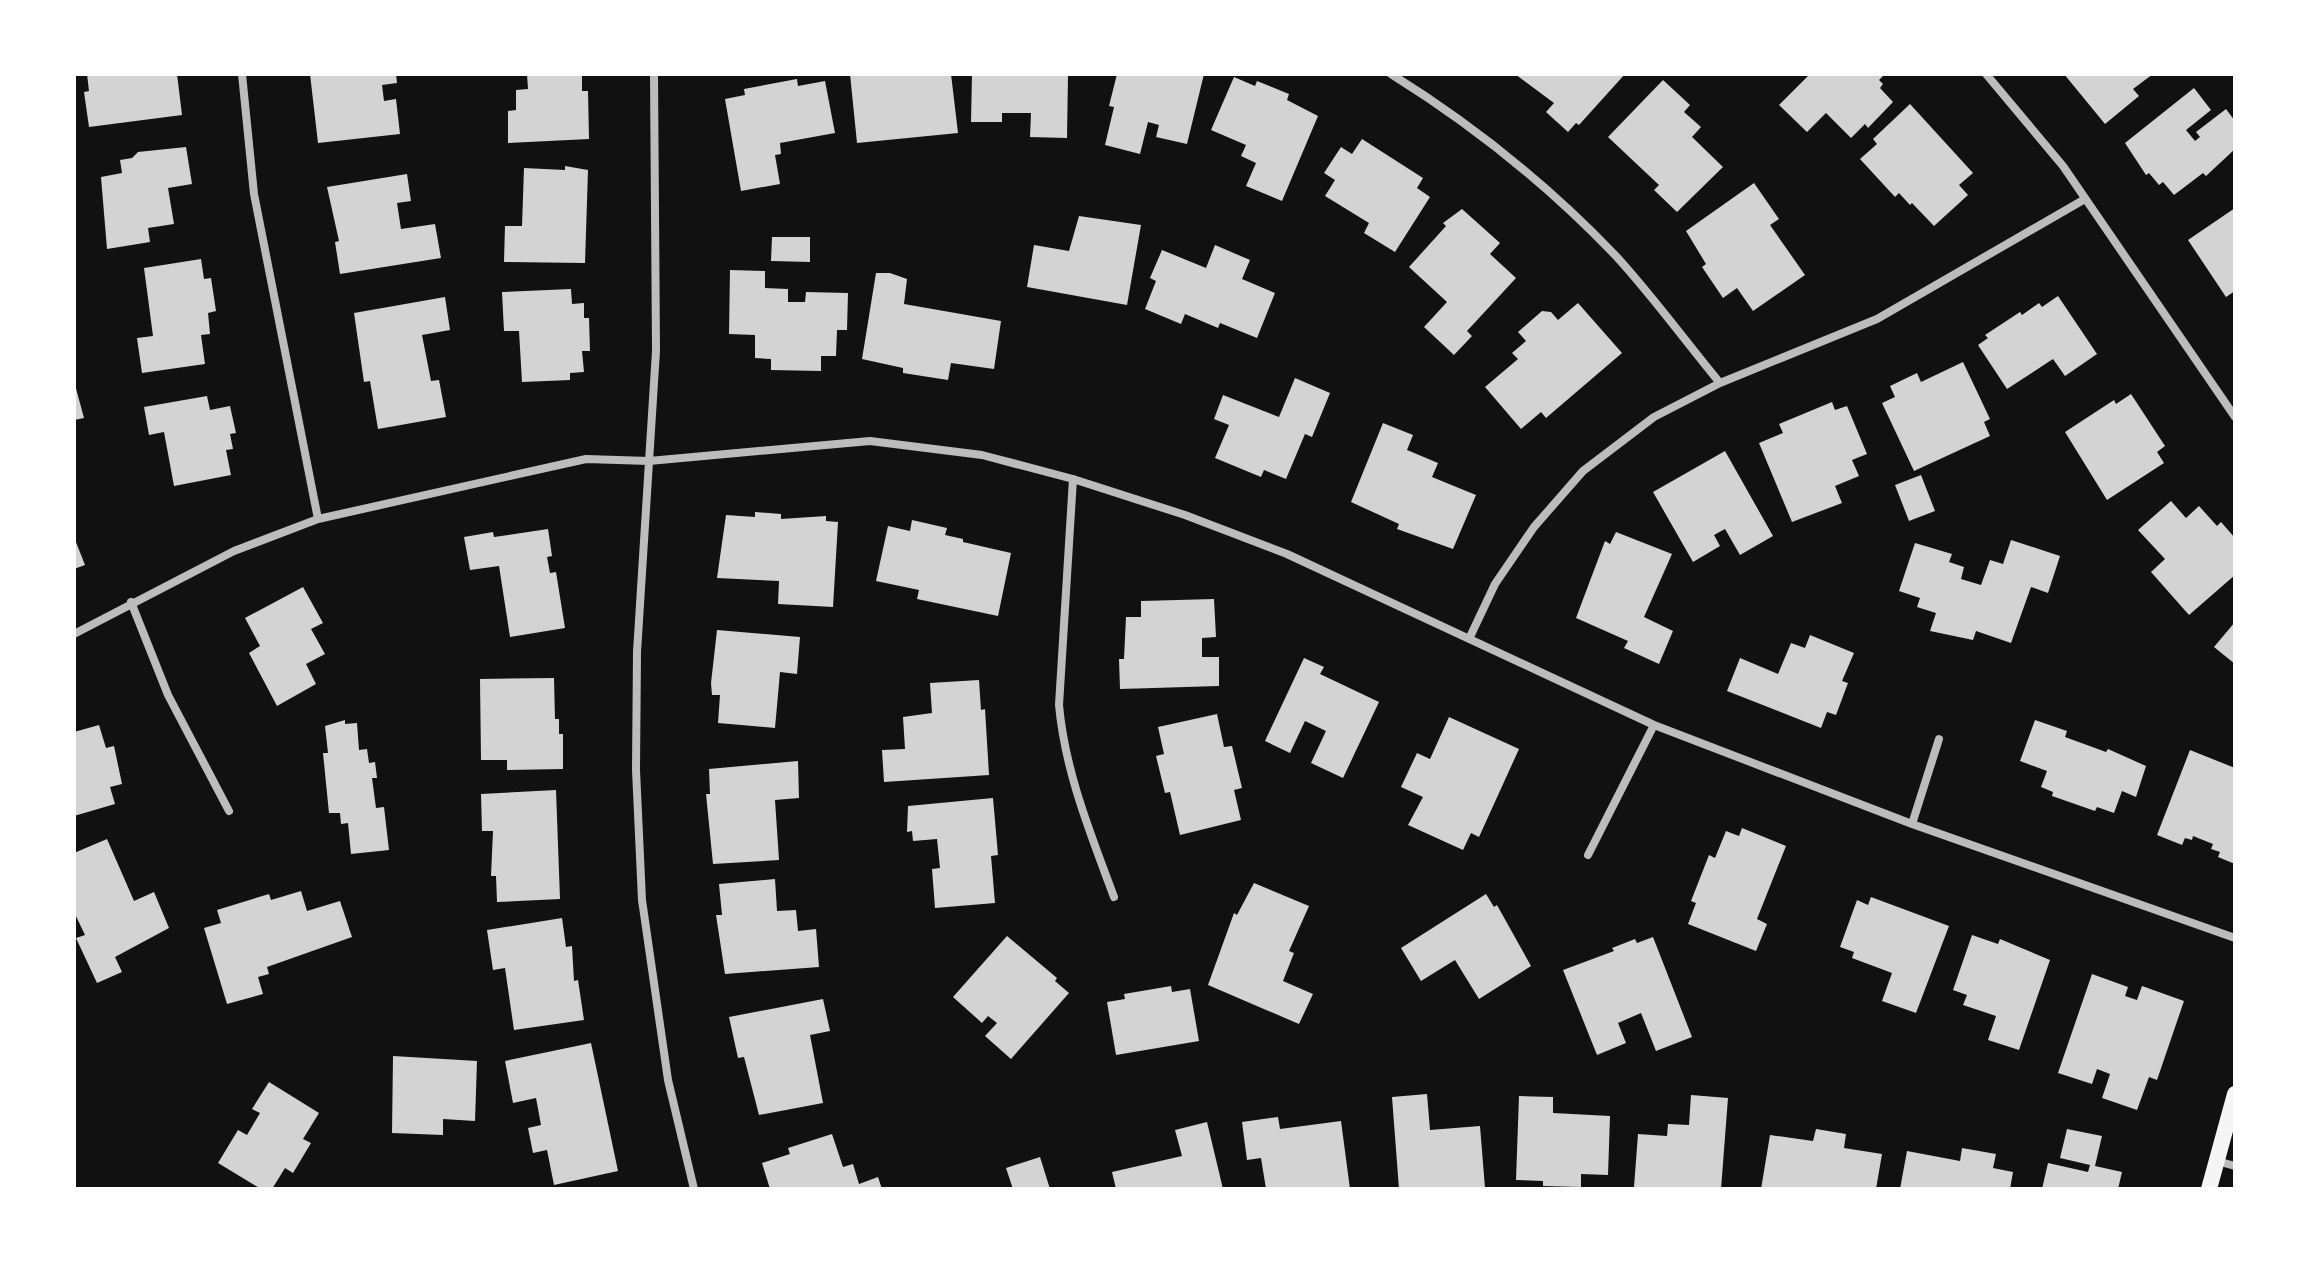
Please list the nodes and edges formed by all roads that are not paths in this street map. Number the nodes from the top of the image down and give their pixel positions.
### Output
1 (242, 74) edge
2 (654, 74) edge
3 (1391, 74) edge
4 (1986, 74) edge
5 (2085, 199) junction
6 (1720, 383) junction
7 (2235, 417) edge
8 (649, 461) junction
9 (1073, 479) junction
10 (318, 519) junction
11 (131, 602) junction
12 (74, 634) edge
13 (1469, 639) junction
14 (1654, 725) junction
15 (1939, 739) dead end
16 (229, 811) dead end
17 (1912, 824) junction
18 (1588, 855) dead end
19 (1114, 897) dead end
20 (2235, 938) edge
21 (2235, 1094) edge
22 (2216, 1161) junction
23 (2235, 1166) edge
24 (694, 1189) edge
25 (2209, 1189) edge

1 - 10 street
2 - 8 street
3 - 6 street
4 - 5 street
5 - 6 street
5 - 7 street
6 - 13 street
8 - 9 street
8 - 10 street
8 - 24 street
9 - 13 street
9 - 19 street
10 - 11 street
11 - 12 street
11 - 16 street
13 - 14 street
14 - 17 street
14 - 18 street
15 - 17 street
17 - 20 street
21 - 22 main road
22 - 23 street
22 - 25 main road

